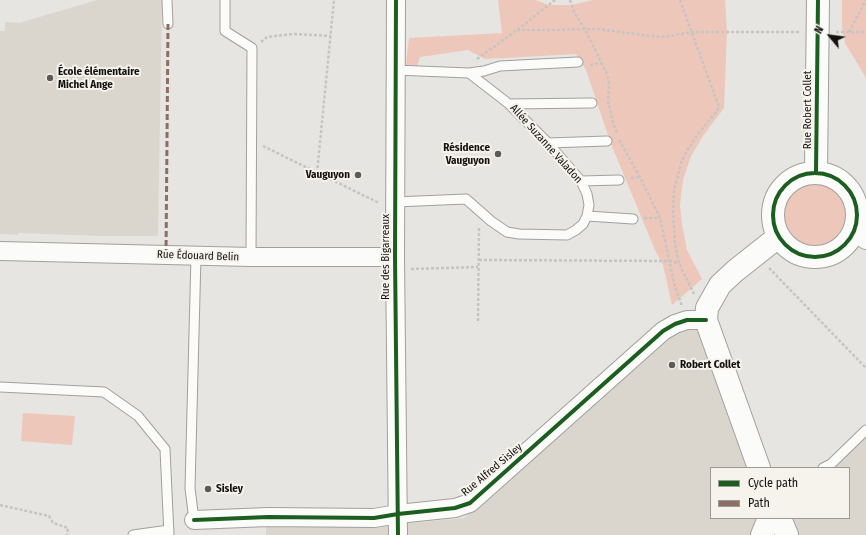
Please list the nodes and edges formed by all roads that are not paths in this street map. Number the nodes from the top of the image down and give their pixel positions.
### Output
1 (167, 0) edge
2 (225, 0) edge
3 (396, 0) edge
4 (818, 0) edge
5 (168, 24) dead end
6 (578, 62) dead end
7 (395, 70) junction
8 (469, 73) junction
9 (592, 103) dead end
10 (509, 104) junction
11 (608, 141) dead end
12 (548, 143) junction
13 (816, 172) junction
14 (619, 180) dead end
15 (581, 181) junction
16 (395, 202) junction
17 (587, 216) junction
18 (633, 219) dead end
19 (860, 236) edge
20 (778, 237) junction
21 (0, 251) edge
22 (196, 256) junction
23 (250, 257) junction
24 (395, 263) junction
25 (697, 320) junction
26 (0, 387) edge
27 (866, 430) edge
28 (759, 467) edge
29 (825, 467) edge
30 (398, 514) junction
31 (768, 519) edge
32 (780, 519) edge
33 (194, 520) joint
34 (169, 533) edge
35 (133, 535) edge
36 (398, 535) edge
37 (762, 535) edge
38 (787, 535) edge

1 - 5 lane
2 - 23 lane
3 - 7 street, Rue des Bigarreaux
4 - 13 street, Rue Robert Collet
6 - 8 lane
7 - 8 lane
7 - 16 street, Rue des Bigarreaux
8 - 10 lane, Allée Suzanne Valadon
9 - 10 lane
10 - 12 lane, Allée Suzanne Valadon
11 - 12 lane
12 - 15 lane, Allée Suzanne Valadon
13 - 19 street
13 - 20 street
14 - 15 lane
15 - 17 lane, Allée Suzanne Valadon
16 - 17 lane
16 - 24 street, Rue des Bigarreaux
17 - 18 lane
19 - 20 street
20 - 25 street
21 - 22 street, Rue Édouard Belin
22 - 23 street, Rue Édouard Belin
22 - 33 lane
23 - 24 street, Rue Édouard Belin
24 - 30 street, Rue des Bigarreaux
25 - 28 street
25 - 30 street, Rue Alfred Sisley
26 - 34 lane
27 - 29 lane
30 - 33 street, Rue Alfred Sisley
30 - 36 street, Rue des Bigarreaux
31 - 37 street
32 - 38 street
34 - 35 lane

